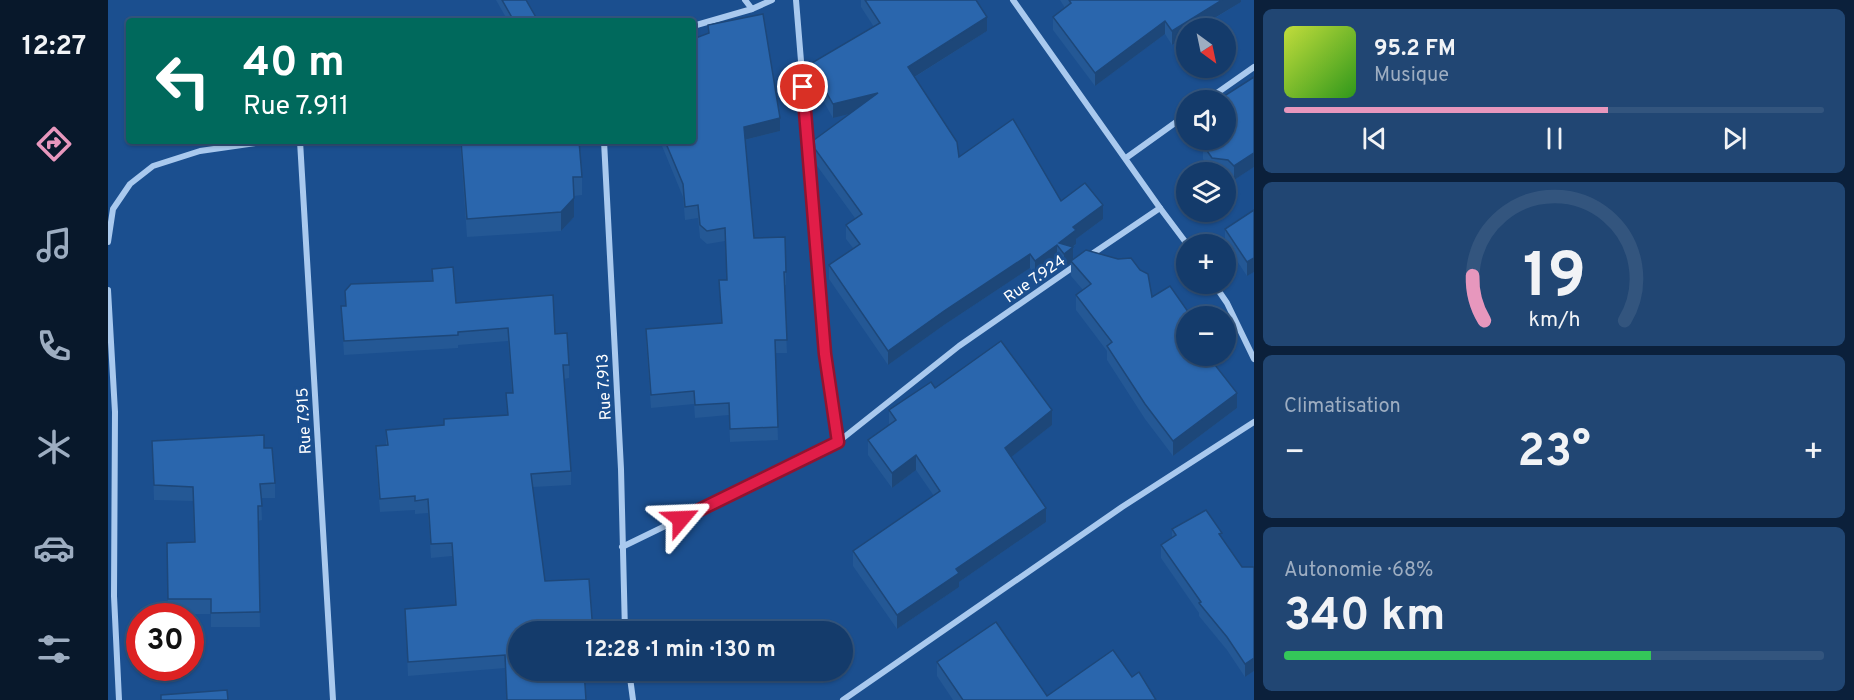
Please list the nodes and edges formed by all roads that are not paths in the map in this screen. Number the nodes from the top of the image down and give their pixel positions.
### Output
1 (745, 0) edge
2 (772, 0) edge
3 (796, 0) edge
4 (1013, 0) edge
5 (752, 9) junction
6 (696, 25) edge
7 (1254, 67) edge
8 (1221, 90) edge
9 (1176, 122) edge
10 (249, 144) edge
11 (300, 144) edge
12 (604, 144) edge
13 (1126, 158) junction
14 (1160, 207) junction
15 (1180, 234) edge
16 (108, 242) edge
17 (108, 290) edge
18 (1221, 294) edge
19 (1254, 359) edge
20 (1254, 422) edge
21 (838, 442) junction
22 (622, 547) junction
23 (625, 621) edge
24 (630, 681) edge
25 (119, 700) edge
26 (333, 700) edge
27 (633, 700) edge
28 (843, 700) edge

1 - 5 street
2 - 5 street
3 - 21 street
4 - 13 street
5 - 6 street
7 - 8 street
9 - 13 street
10 - 16 street
11 - 26 street, Rue 7.915
12 - 22 street, Rue 7.913
13 - 14 street
14 - 15 street
14 - 21 street, Rue 7.924
17 - 25 street
18 - 19 street
20 - 28 street
21 - 22 street, Rue 7.924
22 - 23 street, Rue 7.913
24 - 27 street

